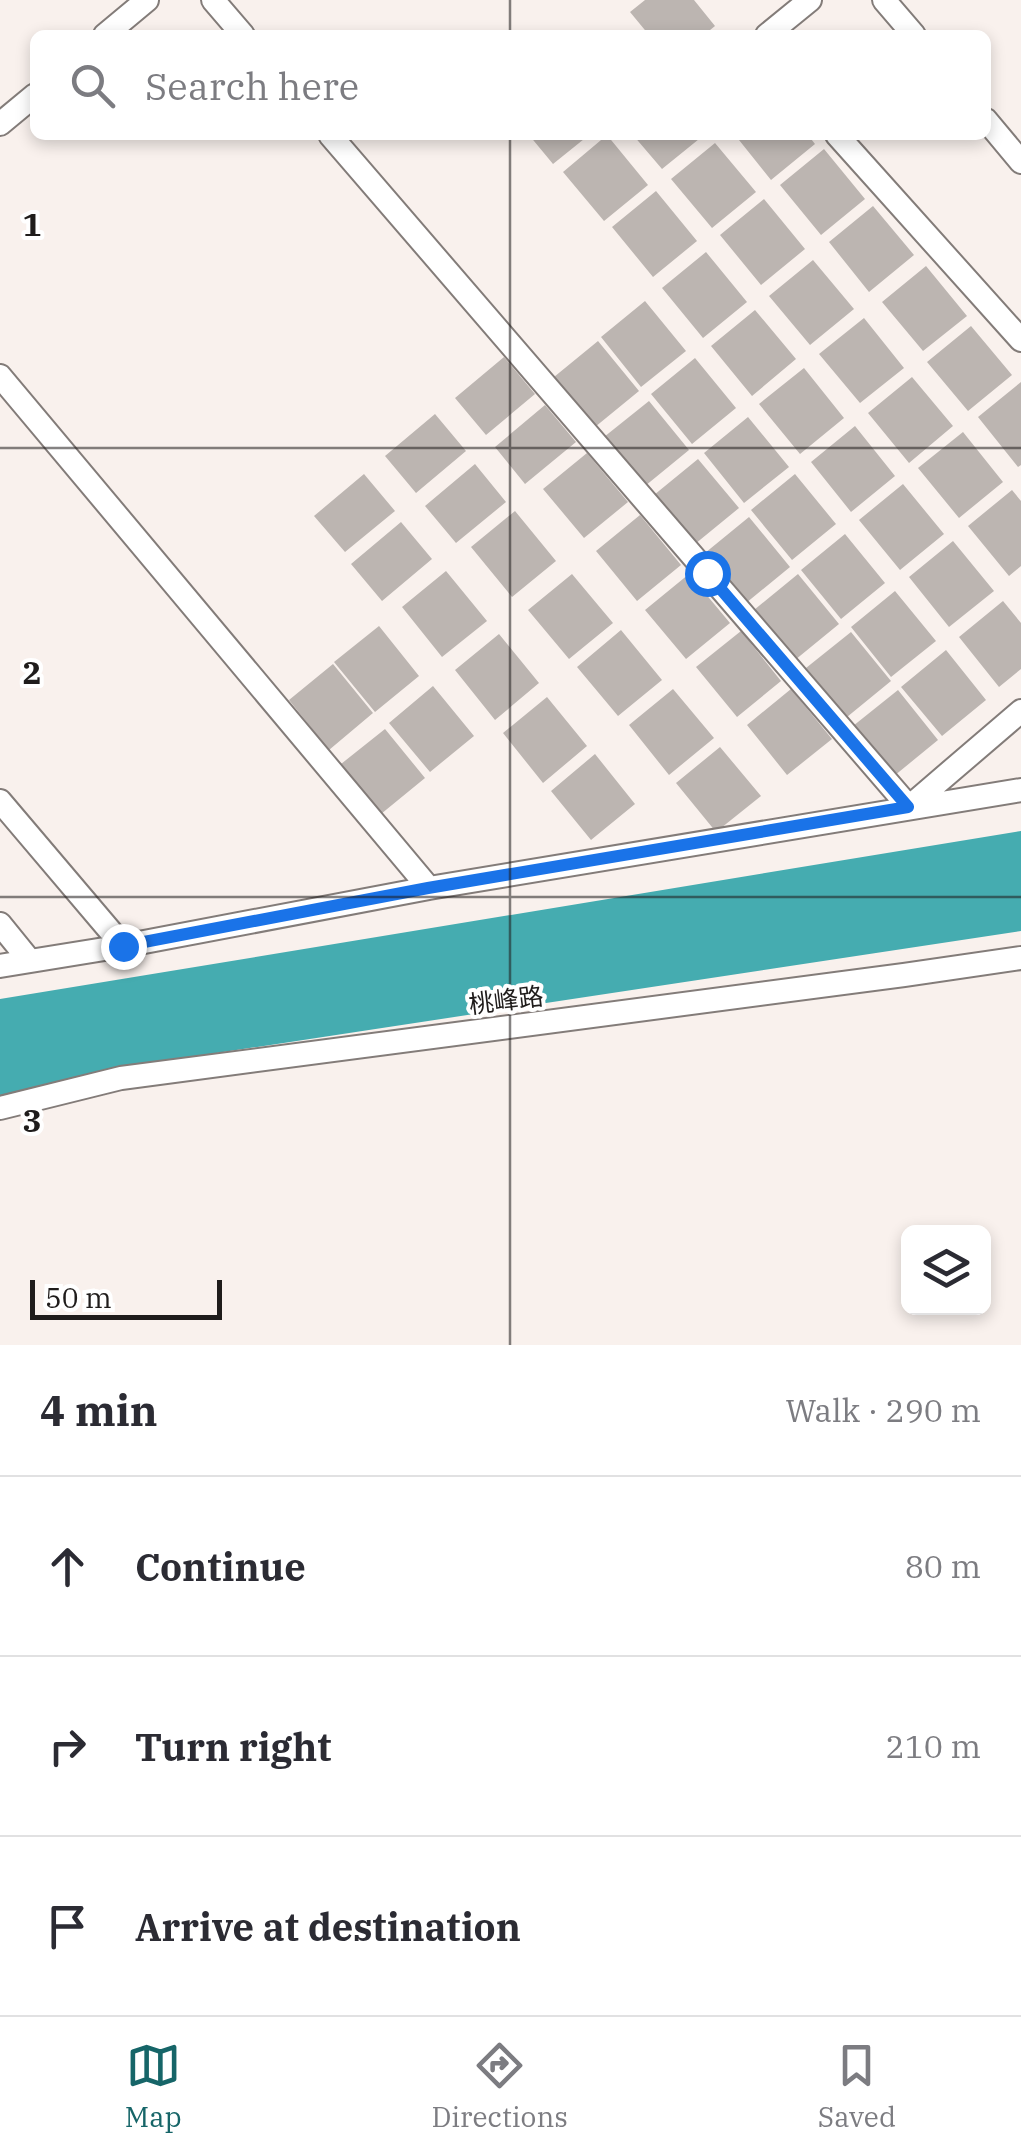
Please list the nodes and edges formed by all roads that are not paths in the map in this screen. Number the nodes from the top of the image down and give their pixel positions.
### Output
1 (146, 0) edge
2 (213, 0) edge
3 (810, 0) edge
4 (884, 0) edge
5 (112, 30) edge
6 (239, 30) edge
7 (773, 30) edge
8 (910, 30) edge
9 (30, 99) edge
10 (0, 124) edge
11 (991, 126) edge
12 (334, 140) edge
13 (841, 140) edge
14 (1021, 162) edge
15 (1021, 340) edge
16 (0, 376) edge
17 (1021, 712) edge
18 (1021, 790) edge
19 (0, 801) edge
20 (908, 807) junction
21 (428, 888) junction
22 (0, 924) edge
23 (123, 946) junction
24 (1021, 958) edge
25 (30, 961) junction
26 (0, 966) edge
27 (0, 1108) edge

1 - 5 street
2 - 6 street
3 - 7 street
4 - 8 street
9 - 10 street
11 - 14 street
12 - 20 street
13 - 15 street
16 - 21 street
17 - 20 street
18 - 20 street
19 - 23 street
20 - 21 street
21 - 23 street
22 - 25 street
23 - 25 street
24 - 27 street, 桃峰路
25 - 26 street

